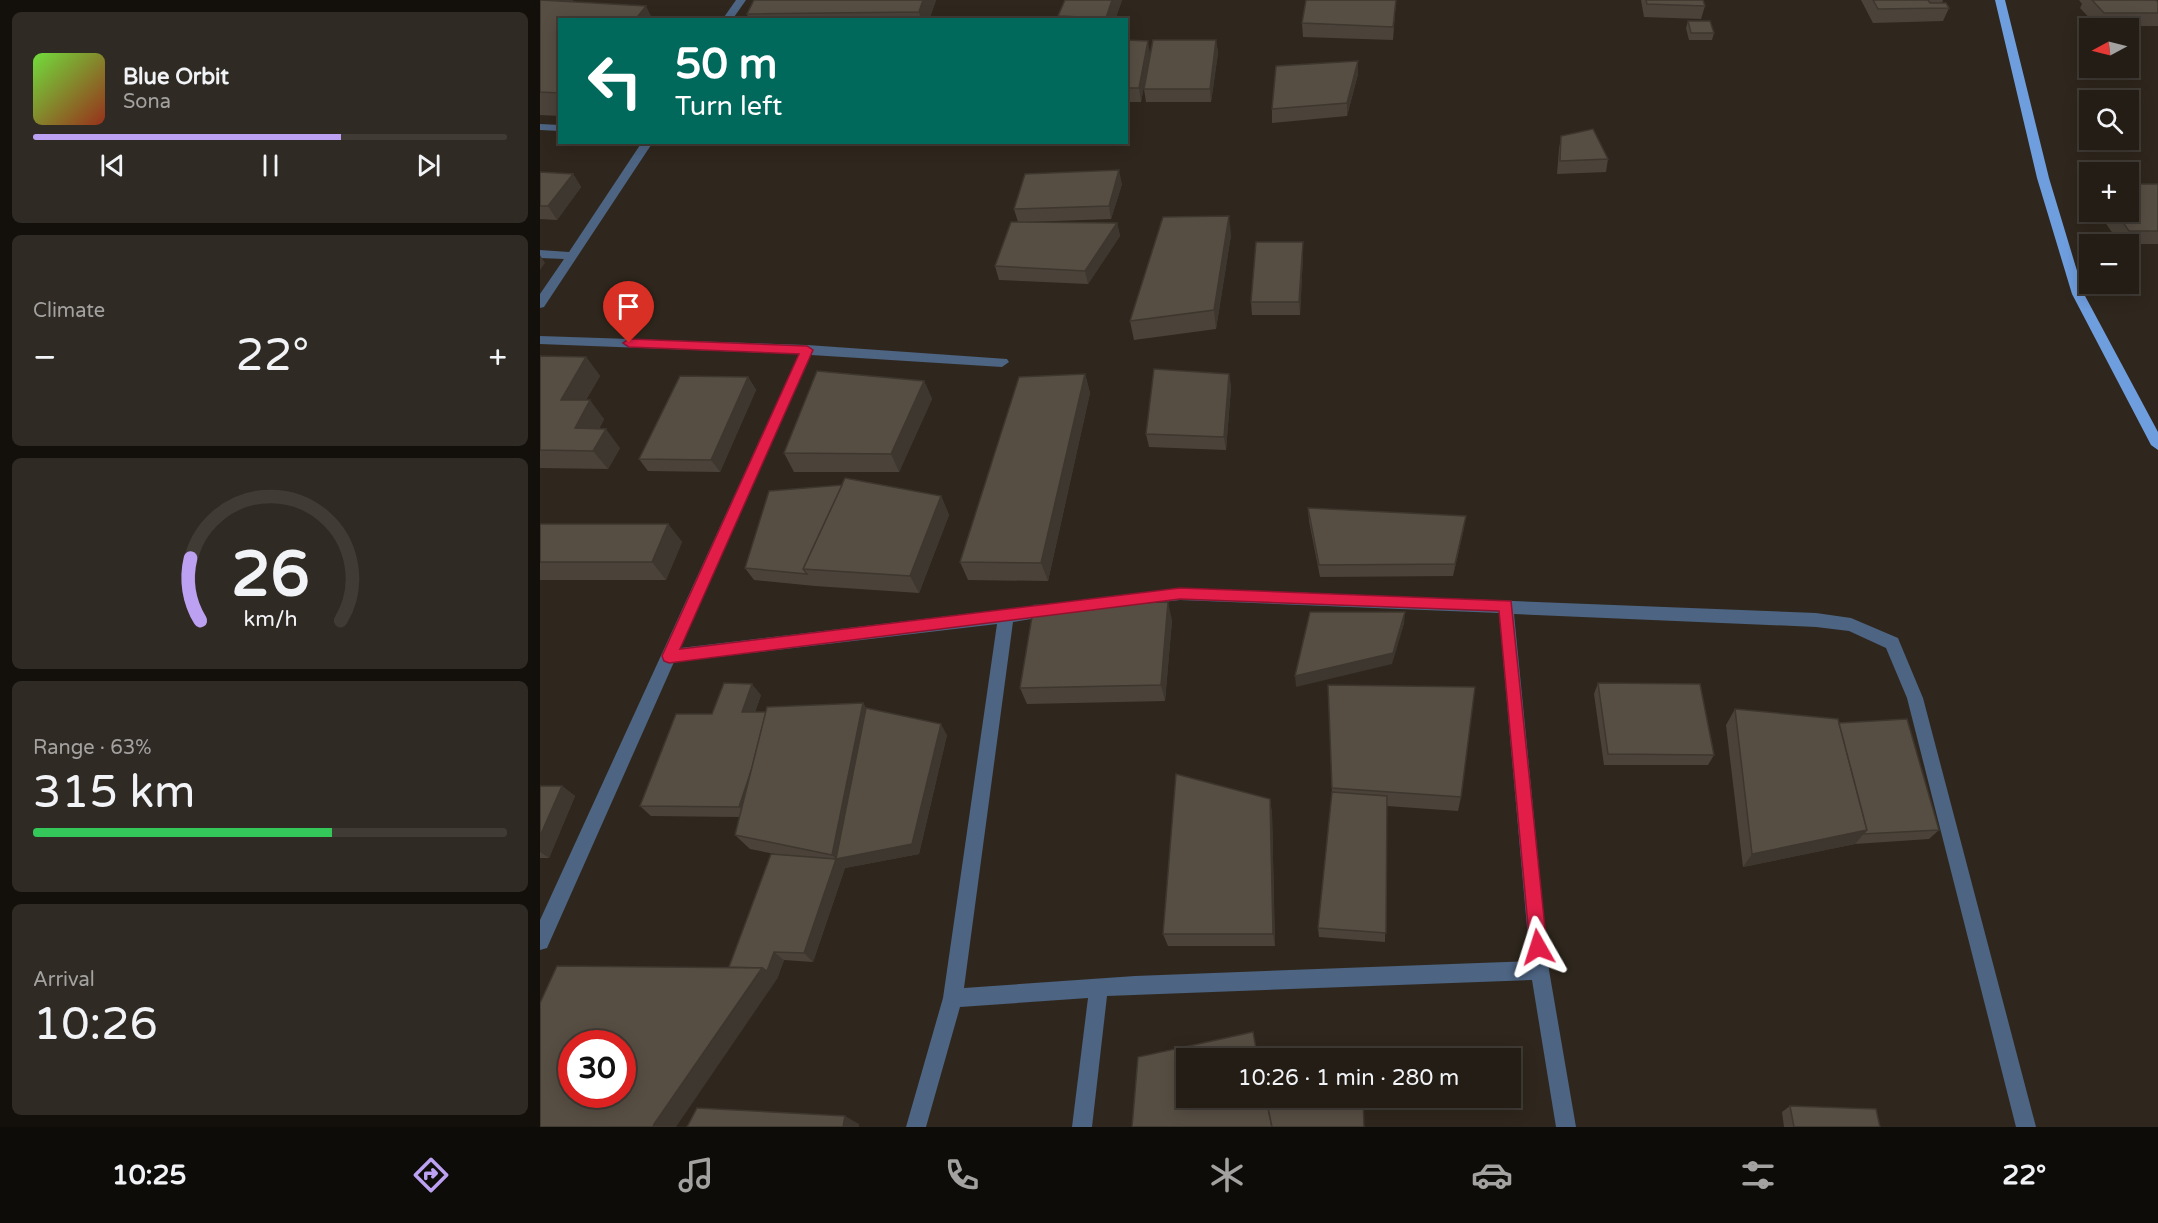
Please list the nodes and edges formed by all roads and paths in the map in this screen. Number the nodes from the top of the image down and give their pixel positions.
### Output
1 (741, 0) edge
2 (2000, 0) edge
3 (728, 18) edge
4 (540, 127) edge
5 (558, 128) edge
6 (647, 144) edge
7 (540, 254) edge
8 (573, 256) junction
9 (540, 304) edge
10 (540, 340) edge
11 (807, 350) junction
12 (1002, 362) dead end
13 (2158, 445) edge
14 (1506, 606) junction
15 (1006, 616) junction
16 (669, 656) junction
17 (540, 941) edge
18 (1540, 970) junction
19 (1099, 987) junction
20 (953, 998) junction
21 (916, 1127) edge
22 (1082, 1127) edge
23 (1566, 1127) edge
24 (2026, 1127) edge

1 - 3 street
2 - 13 main road
4 - 5 street
6 - 8 street
7 - 8 street
8 - 9 street
10 - 11 street
11 - 12 street
11 - 16 street
14 - 15 street
14 - 18 street
14 - 24 street
15 - 16 street
15 - 20 street
16 - 17 street
18 - 19 street
18 - 23 street
19 - 20 street
19 - 22 street
20 - 21 street

